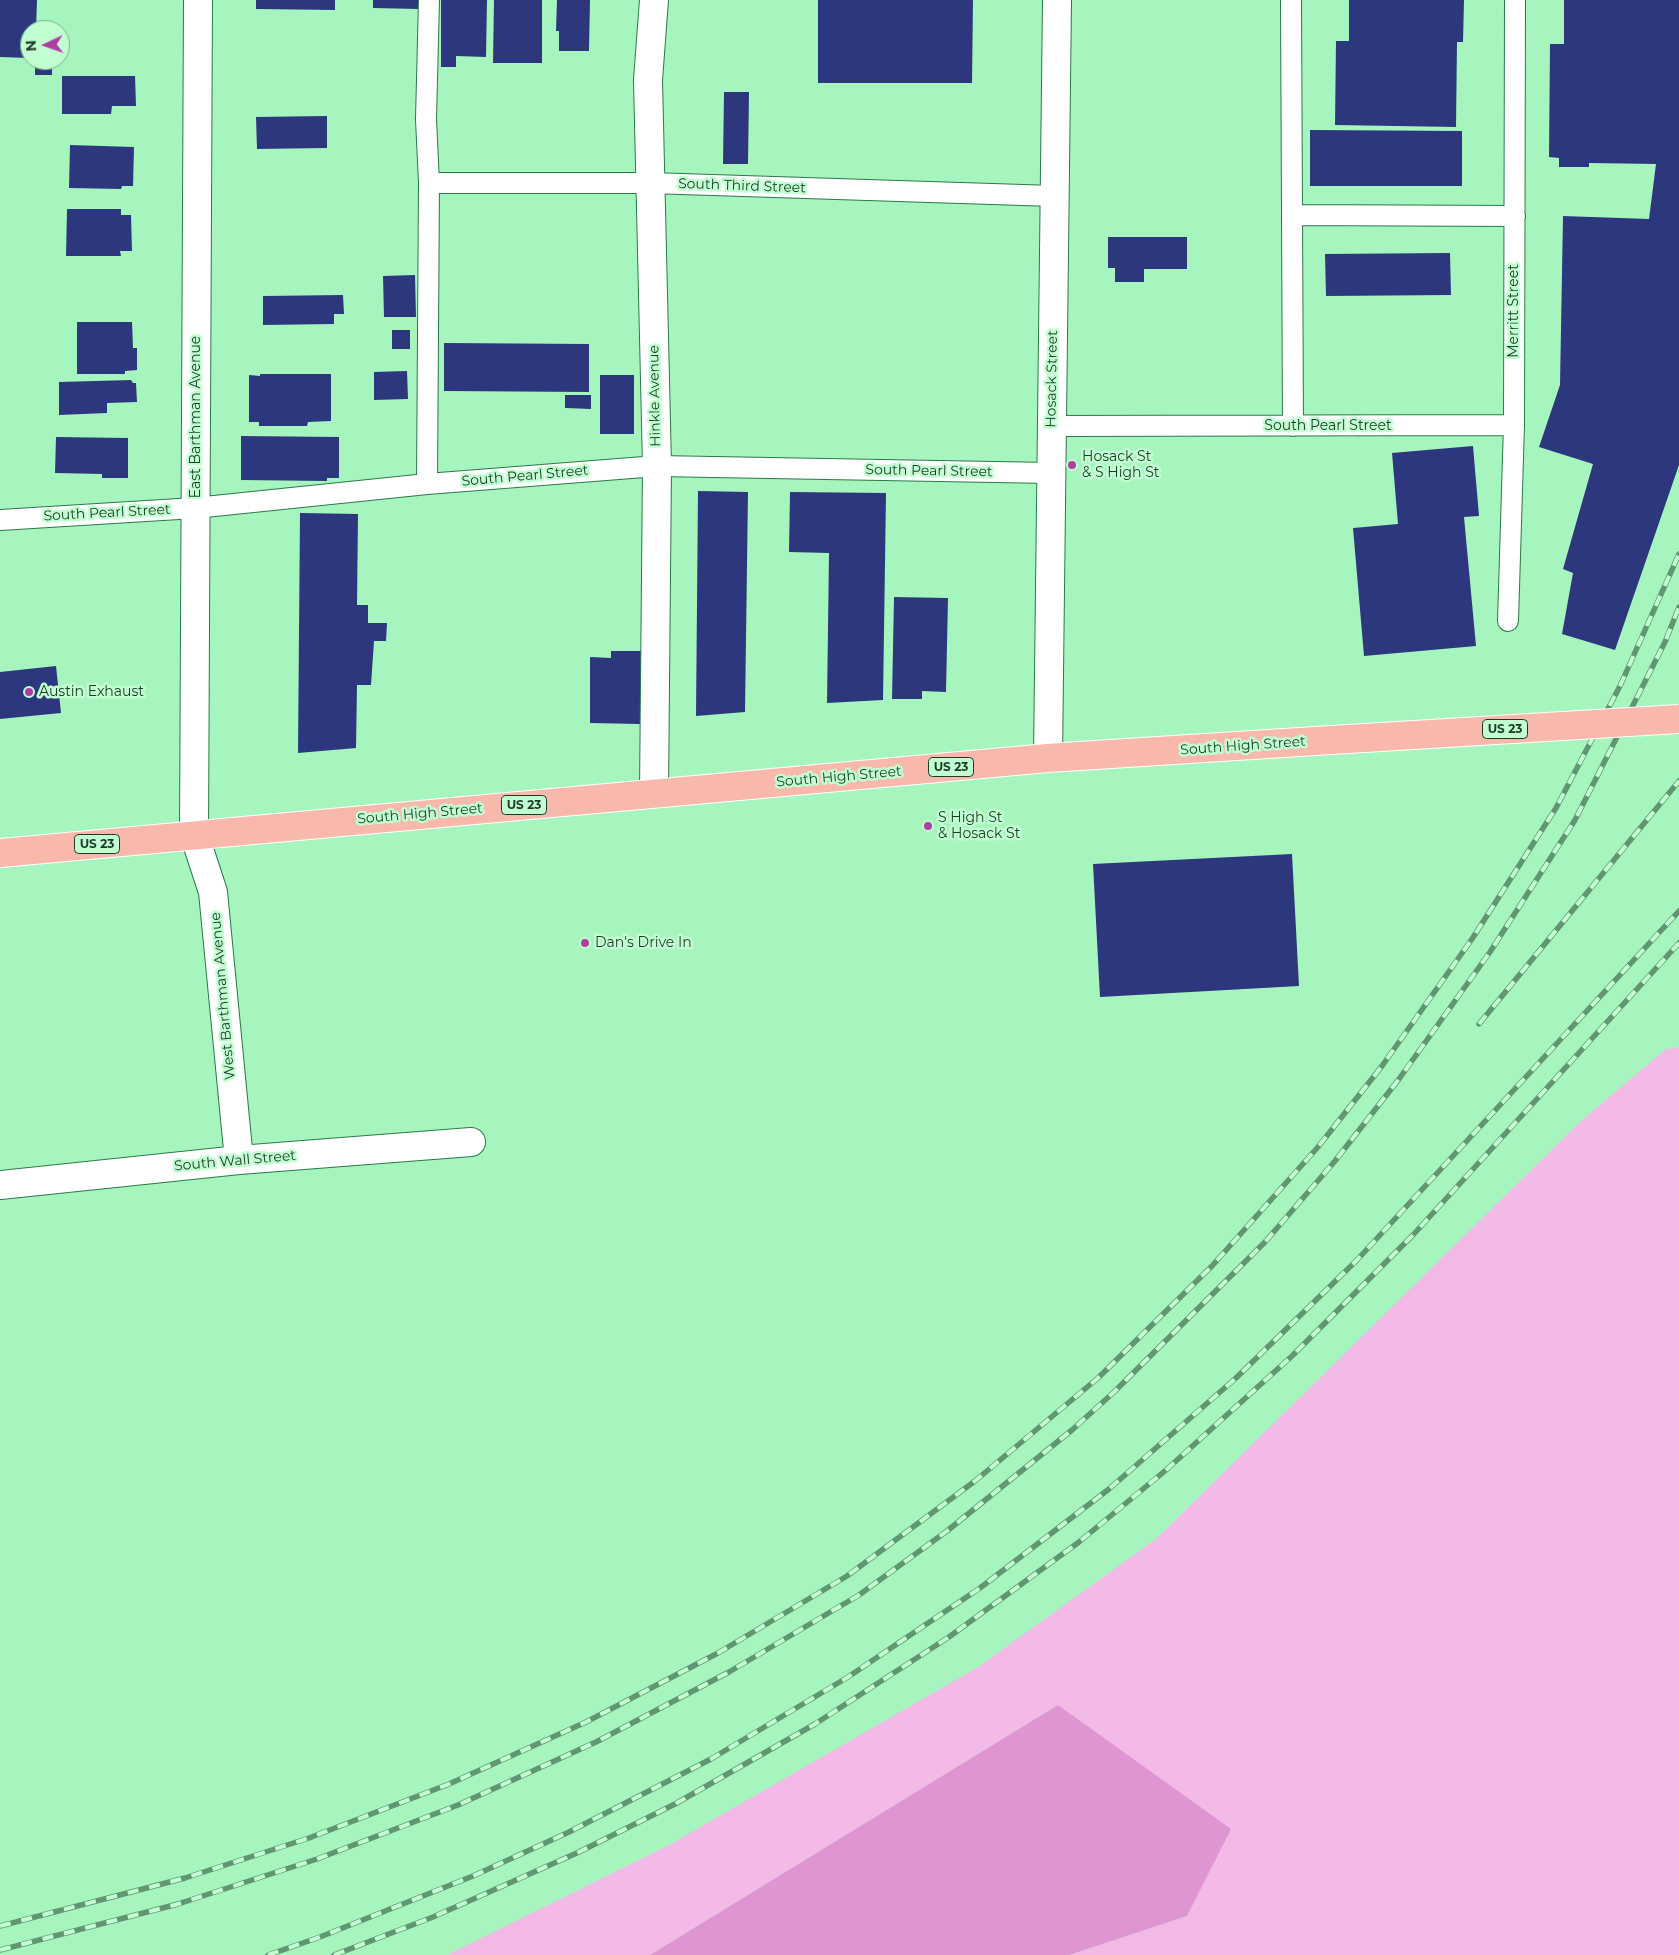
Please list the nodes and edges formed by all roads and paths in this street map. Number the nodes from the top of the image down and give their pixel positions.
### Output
1 (198, 0) edge
2 (429, 0) edge
3 (654, 0) edge
4 (1057, 0) edge
5 (1291, 0) edge
6 (1516, 0) edge
7 (429, 183) junction
8 (650, 183) junction
9 (1054, 196) junction
10 (1292, 215) junction
11 (1515, 216) junction
12 (1514, 425) junction
13 (1052, 426) junction
14 (1293, 426) junction
15 (657, 466) junction
16 (1051, 473) junction
17 (427, 484) junction
18 (195, 508) junction
19 (0, 520) edge
20 (1508, 621) dead end
21 (1679, 719) edge
22 (1048, 758) junction
23 (654, 793) junction
24 (194, 834) junction
25 (0, 853) edge
26 (471, 1142) dead end
27 (239, 1160) junction
28 (0, 1185) edge

1 - 18 street, East Barthman Avenue
2 - 7 lane
3 - 8 street, Hinkle Avenue
4 - 9 street, Hosack Street
5 - 10 lane
6 - 11 lane, Merritt Street
7 - 8 lane, South Third Street
7 - 17 lane
8 - 9 lane, South Third Street
8 - 15 street, Hinkle Avenue
9 - 13 street, Hosack Street
10 - 11 lane
10 - 14 lane
11 - 12 lane, Merritt Street
12 - 14 lane, South Pearl Street
12 - 20 lane, Merritt Street
13 - 14 lane, South Pearl Street
13 - 16 street, Hosack Street
15 - 16 lane, South Pearl Street
15 - 17 lane, South Pearl Street
15 - 23 street, Hinkle Avenue
16 - 22 street, Hosack Street
17 - 18 lane, South Pearl Street
18 - 19 lane, South Pearl Street
18 - 24 street, East Barthman Avenue
21 - 22 main road, South High Street / US 23, bridge
22 - 23 main road, South High Street / US 23
23 - 24 main road, South High Street / US 23
24 - 25 main road, South High Street / US 23
24 - 27 street, West Barthman Avenue
26 - 27 street, South Wall Street
27 - 28 street, South Wall Street

